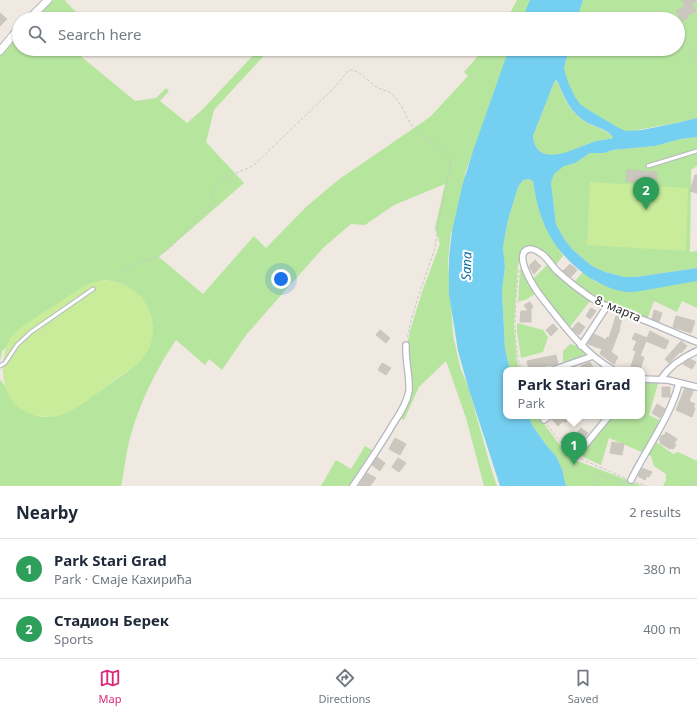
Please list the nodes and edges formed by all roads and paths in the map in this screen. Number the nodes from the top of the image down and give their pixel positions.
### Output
1 (48, 0) edge
2 (35, 12) edge
3 (12, 36) edge
4 (685, 40) edge
5 (0, 51) edge
6 (697, 62) edge
7 (697, 151) edge
8 (648, 166) dead end
9 (522, 260) junction
10 (122, 272) dead end
11 (93, 289) dead end
12 (607, 306) junction
13 (697, 342) edge
14 (406, 345) joint
15 (581, 346) junction
16 (697, 351) edge
17 (593, 356) junction
18 (0, 366) edge
19 (520, 367) edge
20 (562, 367) edge
21 (609, 367) edge
22 (645, 379) edge
23 (661, 379) junction
24 (679, 383) junction
25 (697, 388) edge
26 (607, 419) edge
27 (544, 420) edge
28 (576, 456) junction
29 (629, 482) junction
30 (697, 482) edge
31 (353, 486) edge
32 (595, 486) edge
33 (646, 486) edge
34 (683, 486) edge

1 - 2 street
3 - 5 street
4 - 6 path
7 - 8 lane
9 - 12 street, 8. марта
9 - 15 street
9 - 19 path
10 - 14 path
11 - 18 lane
12 - 13 street, 8. марта
12 - 15 street
14 - 31 street
15 - 17 street
16 - 23 street
17 - 20 street
17 - 21 street
22 - 23 street
23 - 24 street
24 - 25 street
24 - 29 street
26 - 28 street
27 - 28 path
28 - 29 path
29 - 32 path
29 - 33 path
30 - 34 path

